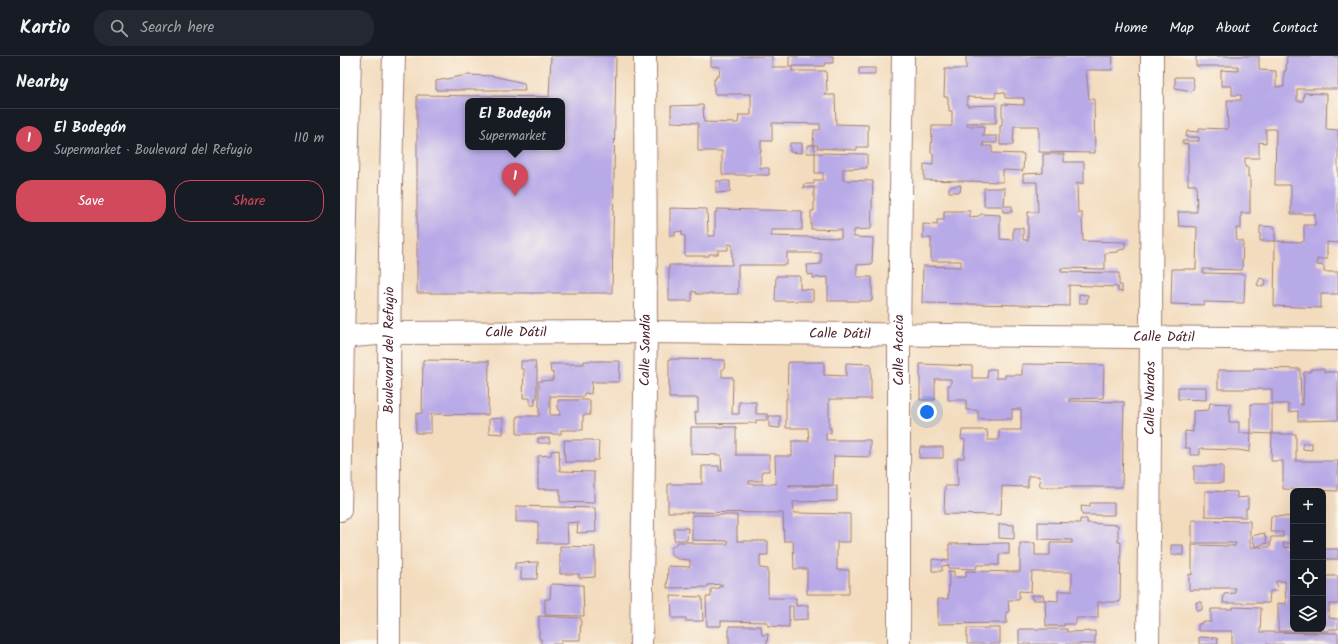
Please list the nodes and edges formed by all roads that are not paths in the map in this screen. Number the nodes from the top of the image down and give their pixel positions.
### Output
1 (350, 56) edge
2 (394, 56) edge
3 (645, 56) edge
4 (903, 56) edge
5 (1152, 56) edge
6 (344, 127) edge
7 (646, 332) junction
8 (390, 333) junction
9 (899, 335) junction
10 (341, 337) edge
11 (1151, 337) junction
12 (1338, 339) edge
13 (340, 510) edge
14 (389, 644) edge
15 (641, 644) edge
16 (899, 644) edge
17 (1148, 644) edge

1 - 6 street
2 - 8 street, Boulevard del Refugio
3 - 7 street, Calle Sandía
4 - 9 street, Calle Acacia
5 - 11 street, Calle Nardos
6 - 10 street
7 - 8 street, Calle Dátil
7 - 9 street, Calle Dátil
7 - 15 street, Calle Sandía
8 - 10 street, Calle Dátil
8 - 14 street, Boulevard del Refugio
9 - 11 street, Calle Dátil
9 - 16 street, Calle Acacia
10 - 13 street
11 - 12 street, Calle Dátil
11 - 17 street, Calle Nardos

